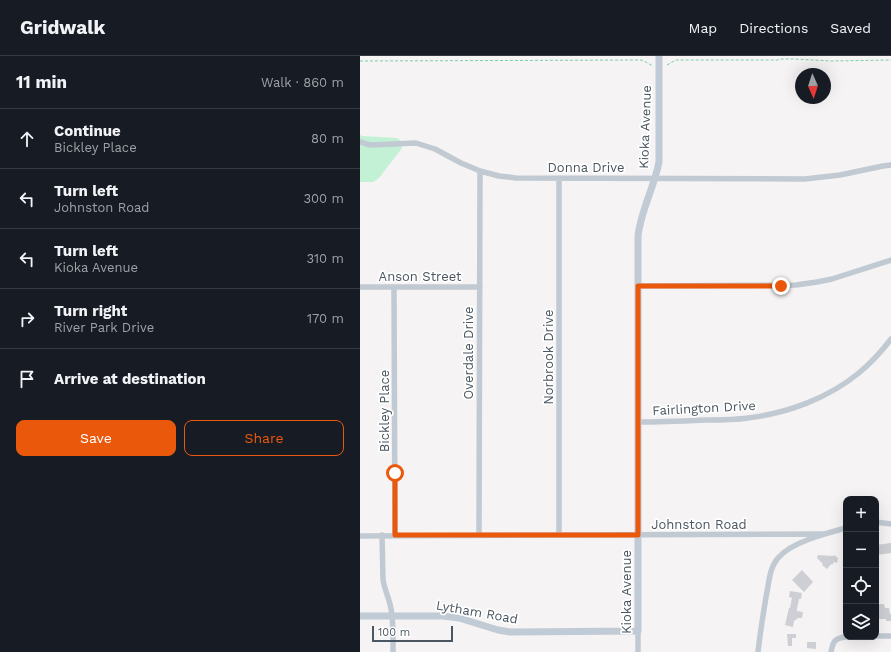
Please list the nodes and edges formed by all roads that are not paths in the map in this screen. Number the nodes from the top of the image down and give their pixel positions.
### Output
1 (659, 56) edge
2 (360, 142) edge
3 (891, 165) edge
4 (480, 171) junction
5 (559, 178) junction
6 (655, 178) junction
7 (891, 260) edge
8 (480, 286) junction
9 (638, 286) junction
10 (360, 287) edge
11 (394, 287) junction
12 (891, 339) edge
13 (638, 422) junction
14 (879, 522) edge
15 (891, 524) edge
16 (843, 529) edge
17 (823, 534) junction
18 (382, 535) junction
19 (395, 535) junction
20 (479, 535) junction
21 (559, 535) junction
22 (638, 535) junction
23 (360, 536) edge
24 (360, 616) edge
25 (392, 616) junction
26 (638, 631) junction
27 (879, 636) edge
28 (891, 636) edge
29 (843, 637) edge
30 (393, 652) edge
31 (638, 652) edge
32 (758, 652) edge
33 (831, 652) edge

1 - 6 street, Kioka Avenue
2 - 4 street, Donna Drive
3 - 6 street, Donna Drive
4 - 5 street, Donna Drive
4 - 8 street, Overdale Drive
5 - 6 street, Donna Drive
5 - 21 street, Norbrook Drive
6 - 9 street, Kioka Avenue
7 - 9 street
8 - 11 street, Anson Street
8 - 20 street, Overdale Drive
9 - 13 street, Kioka Avenue
10 - 11 street, Anson Street
11 - 19 street, Bickley Place
12 - 13 street, Fairlington Drive
13 - 22 street, Kioka Avenue
14 - 15 street
16 - 17 street
17 - 22 street, Johnston Road
17 - 32 street
18 - 19 street, Johnston Road
18 - 23 street, Johnston Road
18 - 25 street
19 - 20 street, Johnston Road
20 - 21 street, Johnston Road
21 - 22 street, Johnston Road
22 - 26 street, Kioka Avenue
24 - 25 street, Lytham Road
25 - 26 street, Lytham Road
25 - 30 street
26 - 31 street, Kioka Avenue
27 - 28 street
29 - 33 street

